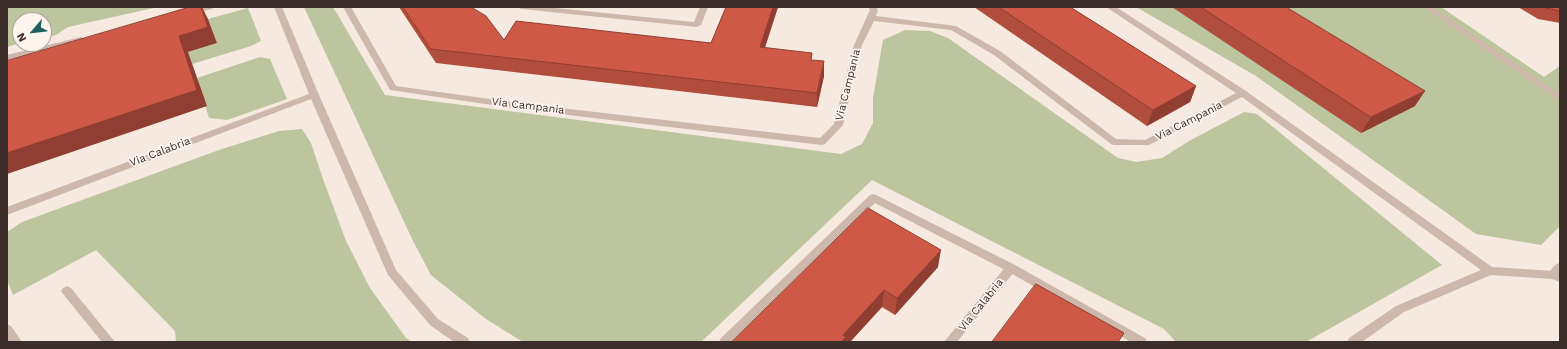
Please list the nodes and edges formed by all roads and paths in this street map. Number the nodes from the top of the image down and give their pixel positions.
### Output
1 (209, 7) edge
2 (278, 7) edge
3 (347, 7) edge
4 (521, 7) edge
5 (704, 7) edge
6 (872, 7) edge
7 (1110, 7) edge
8 (1427, 7) edge
9 (179, 15) edge
10 (871, 18) junction
11 (90, 37) edge
12 (7, 58) edge
13 (1243, 93) junction
14 (314, 95) junction
15 (1560, 98) edge
16 (7, 211) edge
17 (1011, 268) junction
18 (1490, 271) junction
19 (1558, 273) edge
20 (67, 291) dead end
21 (7, 329) edge
22 (16, 342) edge
23 (108, 342) edge
24 (464, 342) edge
25 (725, 342) edge
26 (950, 342) edge
27 (1141, 342) edge
28 (1353, 342) edge

1 - 9 street
2 - 14 street
3 - 10 street, Via Campania
4 - 5 street
6 - 10 street
7 - 13 street
8 - 15 street
10 - 13 street, Via Campania
11 - 12 street
13 - 18 street
14 - 16 street, Via Calabria
14 - 24 street
17 - 25 street
17 - 26 street, Via Calabria
17 - 27 street
18 - 19 street
18 - 28 street
20 - 23 street
21 - 22 street

